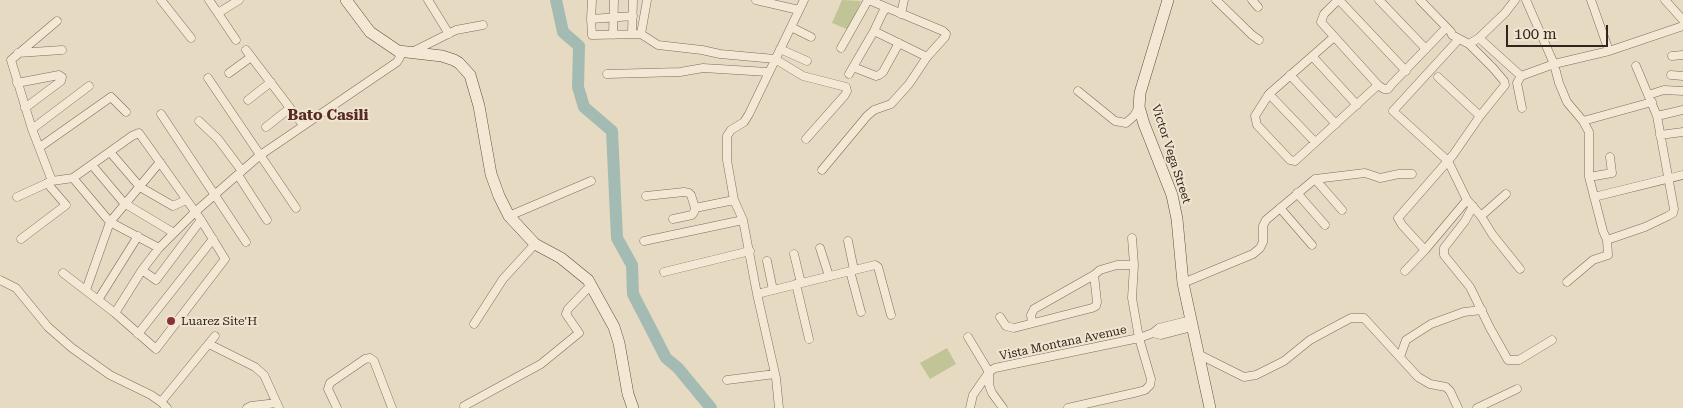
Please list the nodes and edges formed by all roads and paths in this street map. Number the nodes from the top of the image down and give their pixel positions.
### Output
1 (161, 0) edge
2 (209, 0) edge
3 (239, 0) edge
4 (346, 0) edge
5 (428, 0) edge
6 (592, 0) edge
7 (614, 0) edge
8 (633, 0) edge
9 (647, 0) edge
10 (756, 0) edge
11 (804, 0) edge
12 (868, 0) edge
13 (904, 0) edge
14 (1168, 0) edge
15 (1216, 0) edge
16 (1252, 0) edge
17 (1338, 0) edge
18 (1379, 0) edge
19 (1420, 0) edge
20 (1515, 0) edge
21 (1526, 0) edge
22 (1592, 0) edge
23 (1665, 0) edge
24 (1258, 7) dead end
25 (887, 8) junction
26 (799, 10) junction
27 (218, 13) junction
28 (901, 14) junction
29 (633, 16) junction
30 (613, 18) junction
31 (591, 19) junction
32 (1683, 20) edge
33 (57, 21) dead end
34 (483, 25) dead end
35 (1683, 26) edge
36 (791, 27) junction
37 (874, 31) junction
38 (632, 33) junction
39 (449, 34) junction
40 (641, 34) junction
41 (1453, 34) junction
42 (613, 35) junction
43 (811, 36) dead end
44 (1334, 37) junction
45 (191, 38) dead end
46 (1479, 38) junction
47 (236, 40) dead end
48 (1259, 40) dead end
49 (899, 43) junction
50 (1469, 44) junction
51 (841, 48) dead end
52 (780, 49) junction
53 (1426, 49) junction
54 (62, 50) dead end
55 (398, 51) junction
56 (1609, 51) junction
57 (412, 52) junction
58 (18, 54) junction
59 (1683, 55) edge
60 (1672, 56) dead end
61 (928, 57) junction
62 (1312, 57) junction
63 (775, 59) junction
64 (807, 61) dead end
65 (1554, 64) junction
66 (1636, 66) dead end
67 (1406, 71) junction
68 (768, 72) junction
69 (229, 73) dead end
70 (607, 74) dead end
71 (1290, 75) junction
72 (1670, 75) dead end
73 (1521, 76) junction
74 (1683, 76) edge
75 (1438, 77) dead end
76 (208, 78) dead end
77 (271, 82) junction
78 (17, 83) junction
79 (1378, 85) junction
80 (89, 86) dead end
81 (1078, 91) dead end
82 (1683, 91) edge
83 (1269, 94) junction
84 (1648, 94) junction
85 (248, 100) dead end
86 (1652, 102) junction
87 (1357, 105) junction
88 (1140, 107) junction
89 (25, 108) junction
90 (290, 108) junction
91 (1522, 108) dead end
92 (1683, 110) edge
93 (126, 112) dead end
94 (161, 114) dead end
95 (1480, 116) junction
96 (1657, 116) junction
97 (199, 121) dead end
98 (1582, 121) junction
99 (1336, 124) junction
100 (304, 125) junction
101 (266, 127) dead end
102 (32, 129) junction
103 (1683, 132) edge
104 (1660, 135) junction
105 (806, 139) dead end
106 (1315, 142) junction
107 (40, 147) junction
108 (110, 152) junction
109 (260, 156) junction
110 (1610, 157) dead end
111 (1448, 160) junction
112 (160, 162) junction
113 (92, 165) junction
114 (822, 170) dead end
115 (240, 173) junction
116 (1412, 174) dead end
117 (1589, 177) junction
118 (1683, 177) edge
119 (73, 178) junction
120 (1315, 179) junction
121 (1668, 179) junction
122 (591, 181) dead end
123 (50, 182) junction
124 (140, 187) junction
125 (1297, 193) junction
126 (215, 194) junction
127 (1506, 194) dead end
128 (646, 196) dead end
129 (17, 197) dead end
130 (1594, 197) junction
131 (186, 200) junction
132 (734, 200) junction
133 (124, 203) junction
134 (1470, 203) junction
135 (296, 208) dead end
136 (695, 208) junction
137 (1280, 208) junction
138 (1342, 210) dead end
139 (195, 212) junction
140 (509, 216) junction
141 (1481, 216) junction
142 (673, 219) dead end
143 (201, 220) junction
144 (267, 220) dead end
145 (743, 220) junction
146 (110, 222) junction
147 (1325, 225) dead end
148 (174, 232) junction
149 (138, 236) junction
150 (1132, 238) dead end
151 (22, 239) dead end
152 (213, 239) junction
153 (1608, 240) junction
154 (644, 241) dead end
155 (848, 241) dead end
156 (246, 242) dead end
157 (535, 244) junction
158 (1312, 245) dead end
159 (159, 248) junction
160 (820, 248) dead end
161 (1426, 250) junction
162 (750, 251) junction
163 (794, 254) dead end
164 (766, 261) dead end
165 (1134, 265) junction
166 (1520, 269) dead end
167 (142, 270) junction
168 (852, 270) junction
169 (1404, 271) dead end
170 (664, 272) dead end
171 (63, 274) dead end
172 (1094, 275) junction
173 (828, 276) junction
174 (0, 280) edge
175 (1567, 282) dead end
176 (1183, 283) junction
177 (799, 284) junction
178 (591, 285) junction
179 (86, 290) junction
180 (773, 290) junction
181 (757, 294) junction
182 (98, 300) junction
183 (1482, 310) junction
184 (861, 312) dead end
185 (115, 313) junction
186 (891, 315) dead end
187 (1000, 317) dead end
188 (1032, 323) junction
189 (474, 324) dead end
190 (1191, 324) junction
191 (138, 334) junction
192 (215, 336) dead end
193 (810, 338) dead end
194 (968, 338) dead end
195 (1139, 338) junction
196 (1552, 340) dead end
197 (209, 344) junction
198 (1198, 354) junction
199 (1400, 357) junction
200 (989, 372) junction
201 (775, 374) junction
202 (726, 380) dead end
203 (1517, 389) dead end
204 (164, 405) edge
205 (278, 405) edge
206 (464, 406) dead end
207 (247, 408) edge
208 (337, 408) edge
209 (392, 408) edge
210 (633, 408) edge
211 (779, 408) edge
212 (970, 408) edge
213 (1003, 408) edge
214 (1068, 408) edge
215 (1210, 408) edge
216 (1458, 408) edge
217 (1477, 408) edge

1 - 45 street
2 - 27 street
3 - 27 street
4 - 55 street
5 - 39 street
6 - 31 street
7 - 30 street
8 - 29 street
9 - 40 street
10 - 26 street
11 - 26 street
12 - 25 street
12 - 51 street
13 - 28 street
14 - 88 street, Victor Vega Street
15 - 48 street
16 - 24 street
17 - 44 street
17 - 67 street
18 - 53 street
19 - 41 street
20 - 46 street
21 - 65 street
22 - 56 street
23 - 32 street
25 - 28 street
25 - 37 street
26 - 36 street
27 - 47 street
28 - 61 street
29 - 30 street
29 - 38 street
30 - 31 street
30 - 42 street
31 - 42 street
33 - 58 street
34 - 39 street
35 - 56 street
36 - 43 street
36 - 52 street
37 - 49 street
37 - 49 street
38 - 40 street
38 - 42 street
39 - 57 street
40 - 63 street
41 - 50 street
41 - 53 street
41 - 111 street
44 - 62 street
44 - 79 street
46 - 50 street
46 - 73 street
49 - 61 street
50 - 95 street
52 - 63 street
52 - 64 street
53 - 67 street
54 - 58 street
55 - 57 street
55 - 100 street
56 - 65 street
57 - 140 street
58 - 78 street
59 - 60 street
61 - 114 street
62 - 71 street
62 - 87 street
63 - 68 street
63 - 105 street
65 - 73 street
65 - 98 street
66 - 84 street
67 - 79 street
68 - 70 street
68 - 132 street
69 - 77 street
71 - 83 street
71 - 99 street
72 - 74 street
73 - 91 street
75 - 95 street
76 - 109 street
77 - 85 street
77 - 90 street
78 - 89 street
78 - 89 street
79 - 87 street
80 - 102 street
81 - 88 street
82 - 84 street
83 - 106 street
83 - 106 street
84 - 86 street
86 - 96 street
86 - 98 street
87 - 99 street
88 - 176 street, Victor Vega Street
89 - 102 street
90 - 100 street
90 - 101 street
92 - 96 street
93 - 107 street
94 - 126 street
95 - 111 street
96 - 104 street
97 - 115 street
98 - 117 street
99 - 106 street
100 - 109 street
102 - 107 street
103 - 104 street
104 - 121 street
107 - 123 street
108 - 112 street
108 - 113 street
108 - 124 street
109 - 115 street
109 - 135 street
110 - 117 street
111 - 134 street
111 - 161 street
112 - 124 street
112 - 131 street
113 - 119 street
113 - 133 street
115 - 126 street
115 - 144 street
116 - 120 street
117 - 130 street
118 - 121 street
119 - 123 street
119 - 146 street
120 - 125 street
120 - 138 street
121 - 130 street
121 - 153 street
122 - 140 street
123 - 129 street
123 - 151 street
124 - 131 street
124 - 133 street
125 - 137 street
125 - 147 street
126 - 139 street
126 - 156 street
127 - 141 street
128 - 136 street
130 - 153 street
131 - 139 street
132 - 136 street
132 - 145 street
133 - 146 street
133 - 148 street
134 - 141 street
134 - 161 street
134 - 183 street
136 - 142 street
137 - 158 street
137 - 176 street
139 - 143 street
139 - 148 street
140 - 157 street
141 - 166 street
143 - 152 street
143 - 167 street
145 - 154 street
145 - 162 street
146 - 149 street
146 - 179 street
148 - 159 street
149 - 159 street
149 - 182 street
150 - 165 street
152 - 191 street
152 - 191 street
153 - 175 street
155 - 168 street
157 - 178 street
157 - 189 street
159 - 167 street
160 - 173 street
161 - 169 street
162 - 170 street
162 - 181 street
163 - 177 street
164 - 180 street
165 - 172 street
165 - 195 street
167 - 185 street
168 - 173 street
168 - 184 street
168 - 186 street
171 - 179 street
172 - 188 street
172 - 188 street
173 - 177 street
174 - 204 street
176 - 190 street, Victor Vega Street
177 - 180 street
177 - 193 street
178 - 206 street
178 - 210 street
179 - 182 street
180 - 181 street
181 - 201 street
182 - 185 street
183 - 196 street
183 - 199 street
185 - 191 street
187 - 188 street
190 - 195 street, Vista Montana Avenue
190 - 198 street, Victor Vega Street
192 - 197 street
194 - 200 street
195 - 200 street, Vista Montana Avenue
195 - 214 street
197 - 204 street
197 - 205 street
198 - 199 street
198 - 215 street, Victor Vega Street
199 - 216 street
200 - 212 street, Vista Montana Avenue
200 - 213 street
201 - 202 street
201 - 211 street
203 - 217 street
205 - 207 street
208 - 209 street

